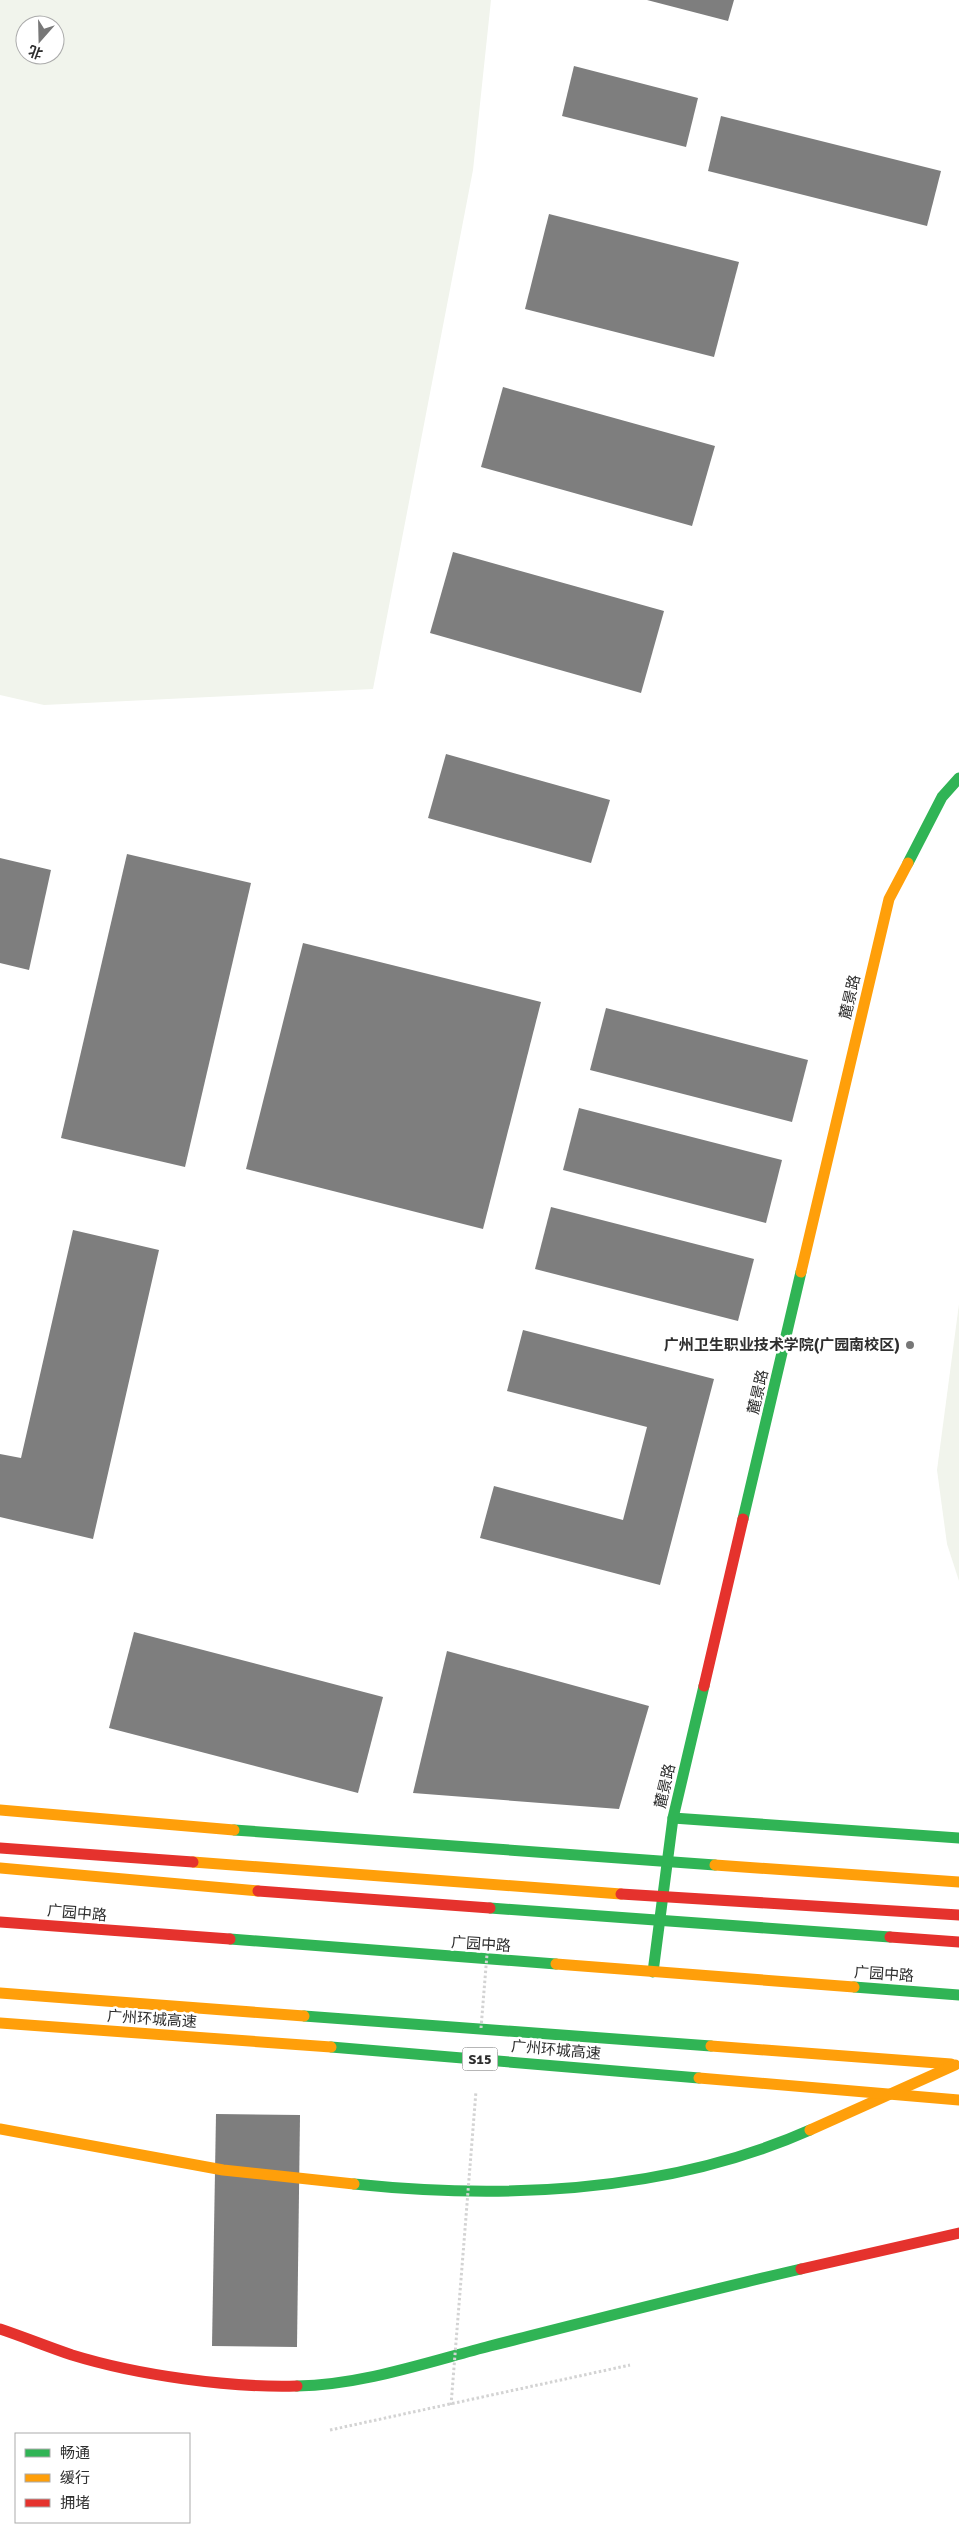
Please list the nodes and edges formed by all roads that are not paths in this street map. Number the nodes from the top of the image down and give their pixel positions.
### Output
1 (959, 778) edge
2 (0, 1810) edge
3 (673, 1818) junction
4 (959, 1838) edge
5 (0, 1848) edge
6 (0, 1868) edge
7 (959, 1882) edge
8 (662, 1896) junction
9 (959, 1915) edge
10 (0, 1922) edge
11 (959, 1942) edge
12 (653, 1972) junction
13 (0, 1993) edge
14 (959, 1995) edge
15 (0, 2023) edge
16 (958, 2066) edge
17 (959, 2100) edge
18 (0, 2129) edge
19 (959, 2233) edge
20 (0, 2329) edge

1 - 3 main road, 麓景路
2 - 7 main road, bridge
3 - 4 main road
3 - 8 main road, 麓景路
5 - 8 main road
6 - 11 main road, bridge
8 - 9 main road
8 - 12 main road, 麓景路
10 - 12 main road, 广园中路
12 - 14 main road, 广园中路
13 - 16 main road
15 - 17 main road, 广州环城高速 / S15, bridge
16 - 18 main road
19 - 20 main road

